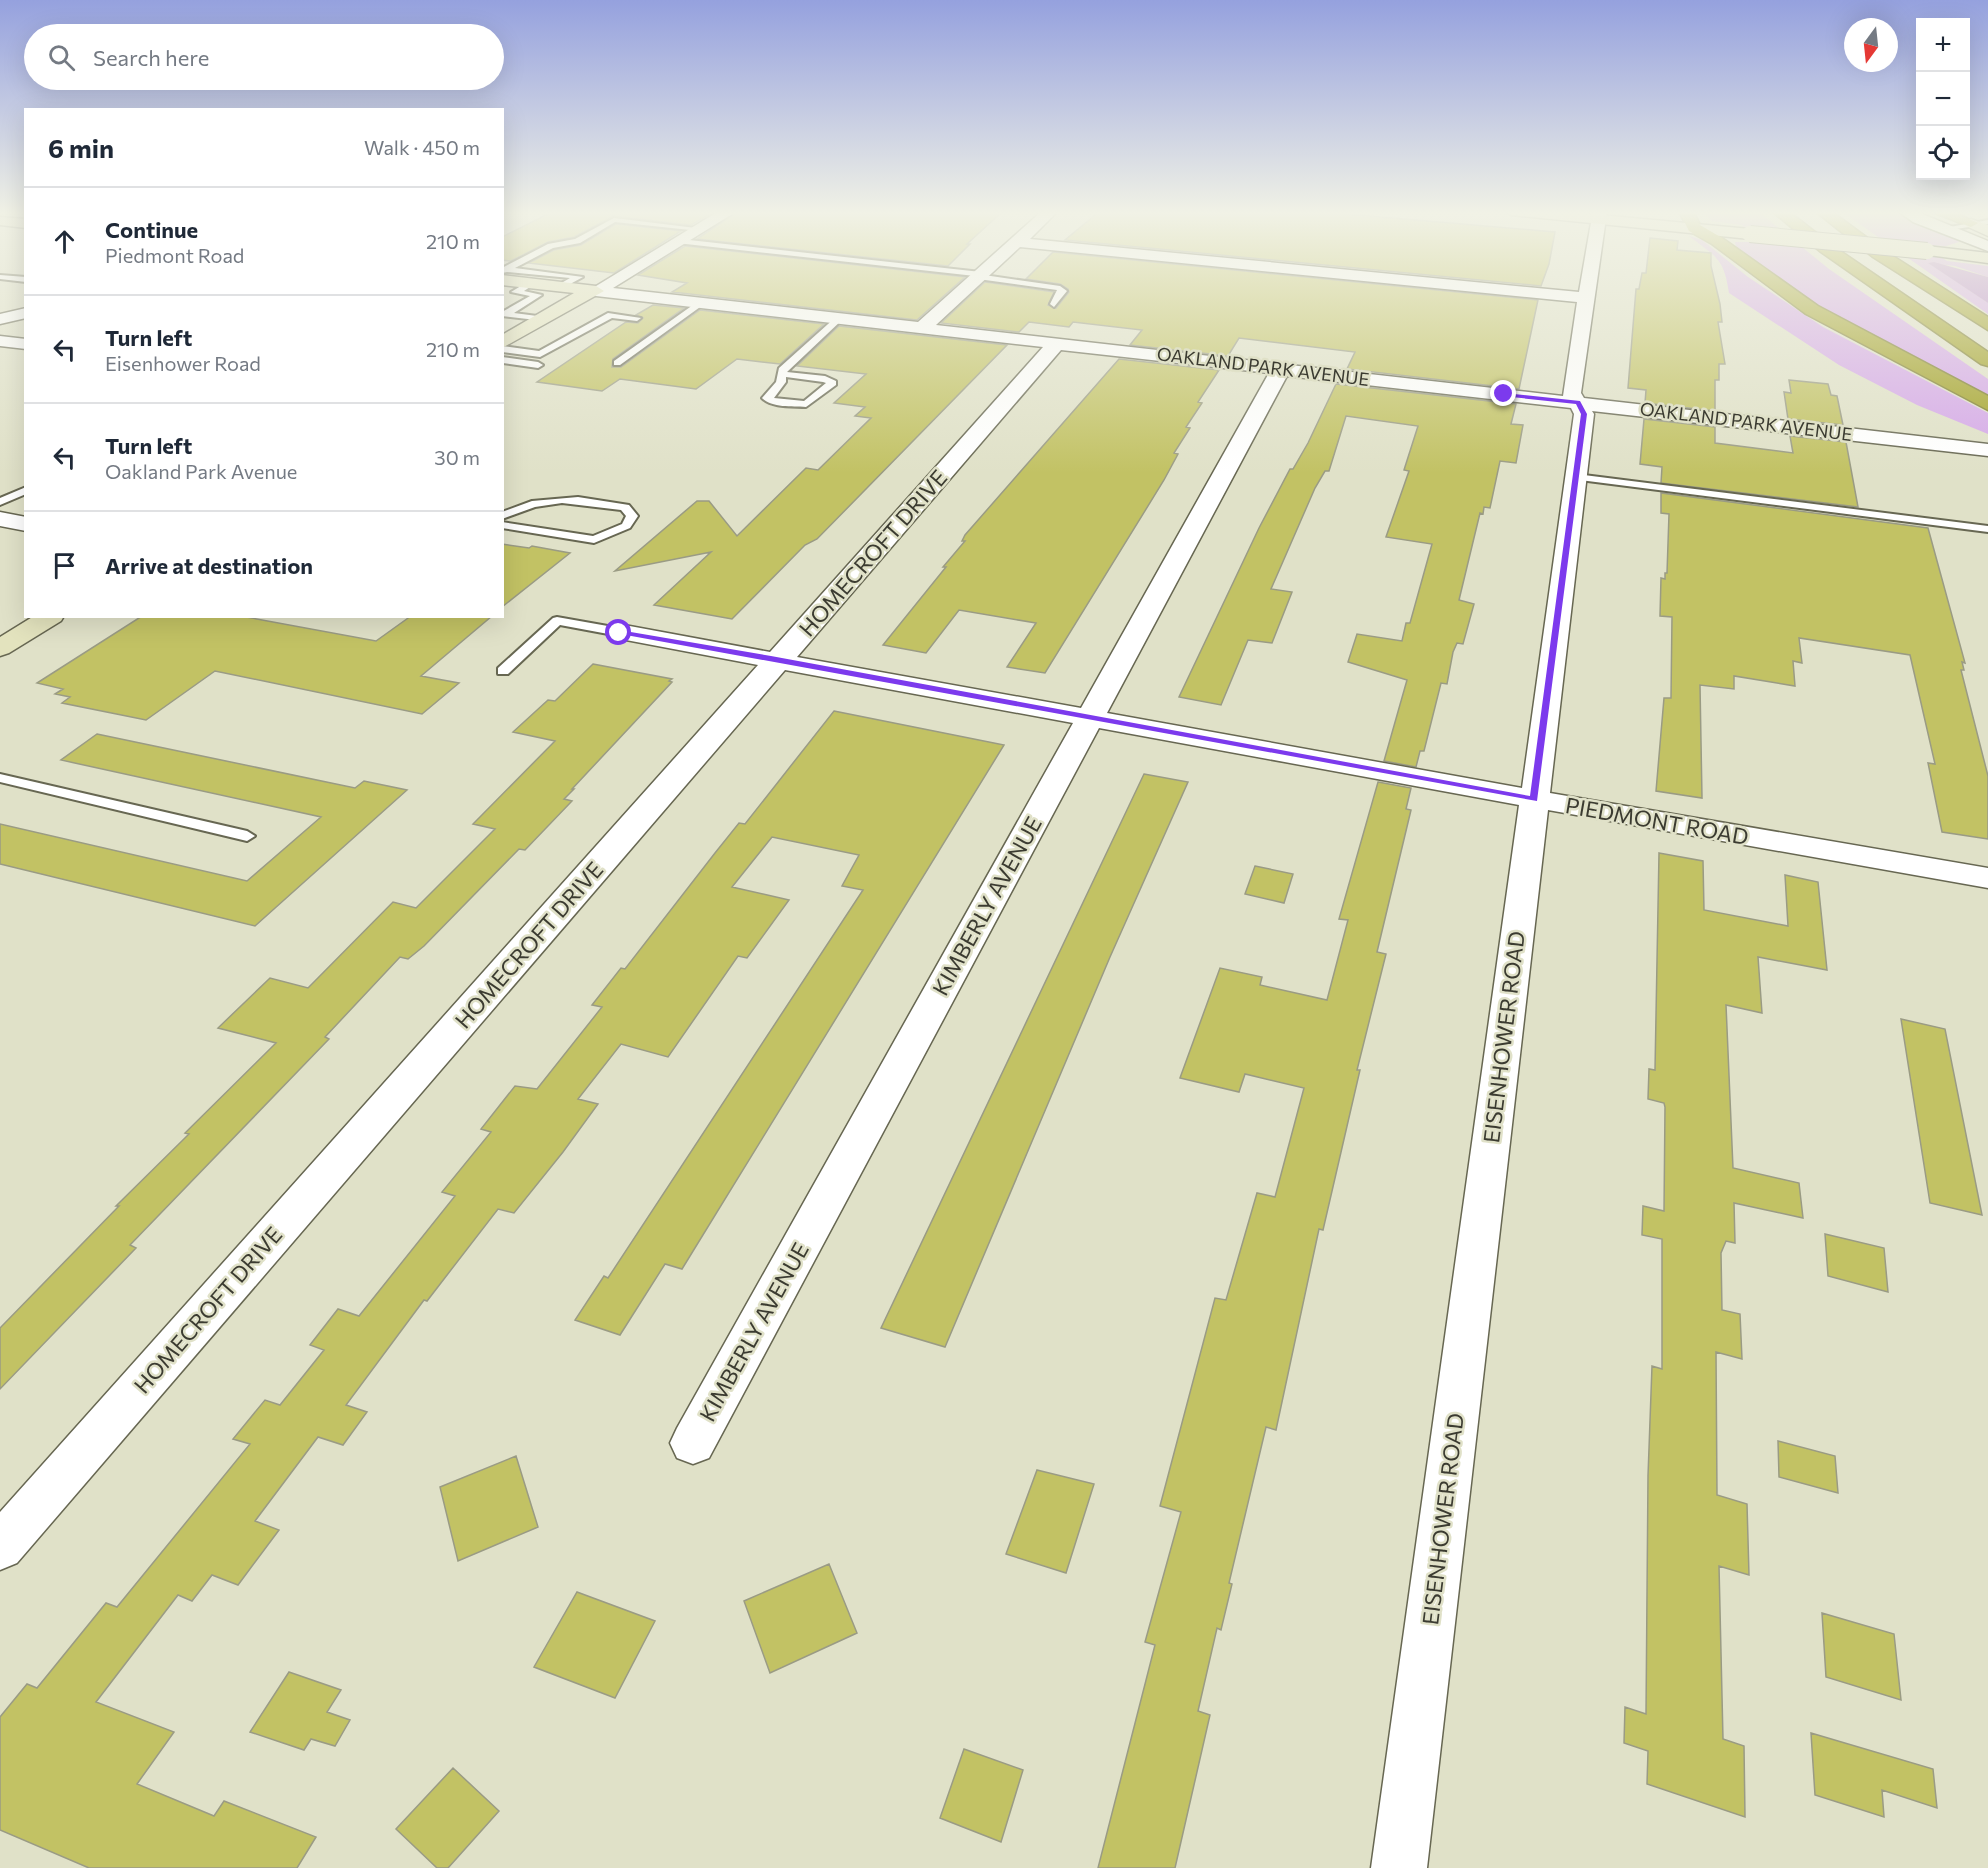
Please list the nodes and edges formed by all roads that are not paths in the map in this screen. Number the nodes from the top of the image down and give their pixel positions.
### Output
1 (532, 298) edge
2 (577, 298) edge
3 (666, 298) edge
4 (954, 298) edge
5 (1058, 298) edge
6 (1586, 298) edge
7 (1795, 298) edge
8 (1898, 298) edge
9 (1947, 298) edge
10 (703, 302) junction
11 (1054, 304) dead end
12 (24, 313) edge
13 (637, 318) dead end
14 (840, 318) junction
15 (0, 319) edge
16 (542, 319) junction
17 (660, 321) dead end
18 (675, 322) junction
19 (1988, 325) edge
20 (922, 327) junction
21 (0, 341) edge
22 (504, 342) edge
23 (504, 343) edge
24 (1057, 343) junction
25 (24, 344) edge
26 (504, 360) edge
27 (1988, 360) edge
28 (617, 363) dead end
29 (538, 365) dead end
30 (1281, 369) junction
31 (783, 374) junction
32 (1578, 403) junction
33 (1988, 404) edge
34 (1988, 450) edge
35 (1576, 477) junction
36 (24, 491) edge
37 (0, 502) edge
38 (504, 515) edge
39 (0, 519) edge
40 (24, 524) edge
41 (504, 525) edge
42 (1988, 529) edge
43 (49, 618) edge
44 (619, 633) joint
45 (0, 648) edge
46 (780, 660) junction
47 (503, 671) dead end
48 (1088, 718) junction
49 (0, 778) edge
50 (1534, 799) junction
51 (247, 836) dead end
52 (1988, 878) edge
53 (693, 1443) dead end
54 (0, 1546) edge
55 (1399, 1868) edge

1 - 16 lane
2 - 16 main road
3 - 10 street, OAKLAND PARK AVENUE
4 - 20 street
5 - 11 lane
6 - 32 street, EISENHOWER ROAD
7 - 33 highway
8 - 27 highway
9 - 19 highway
10 - 14 street, OAKLAND PARK AVENUE
10 - 18 lane
12 - 15 street
13 - 23 lane
14 - 20 street, OAKLAND PARK AVENUE
14 - 31 lane
16 - 22 main road
17 - 18 lane
18 - 28 lane
20 - 24 street, OAKLAND PARK AVENUE
21 - 25 street
24 - 30 street, OAKLAND PARK AVENUE
24 - 46 street, HOMECROFT DRIVE
26 - 29 lane
30 - 32 street, OAKLAND PARK AVENUE
30 - 48 street, KIMBERLY AVENUE
31 - 31 lane
32 - 34 street, OAKLAND PARK AVENUE
32 - 35 street, EISENHOWER ROAD
35 - 42 lane
35 - 50 street, EISENHOWER ROAD
36 - 37 lane
38 - 41 lane
39 - 40 street
43 - 45 main road
44 - 46 street, PIEDMONT ROAD
44 - 47 lane
46 - 48 street, PIEDMONT ROAD
46 - 54 street, HOMECROFT DRIVE
48 - 50 street, PIEDMONT ROAD
48 - 53 street, KIMBERLY AVENUE
49 - 51 lane
50 - 52 street, PIEDMONT ROAD
50 - 55 street, EISENHOWER ROAD

